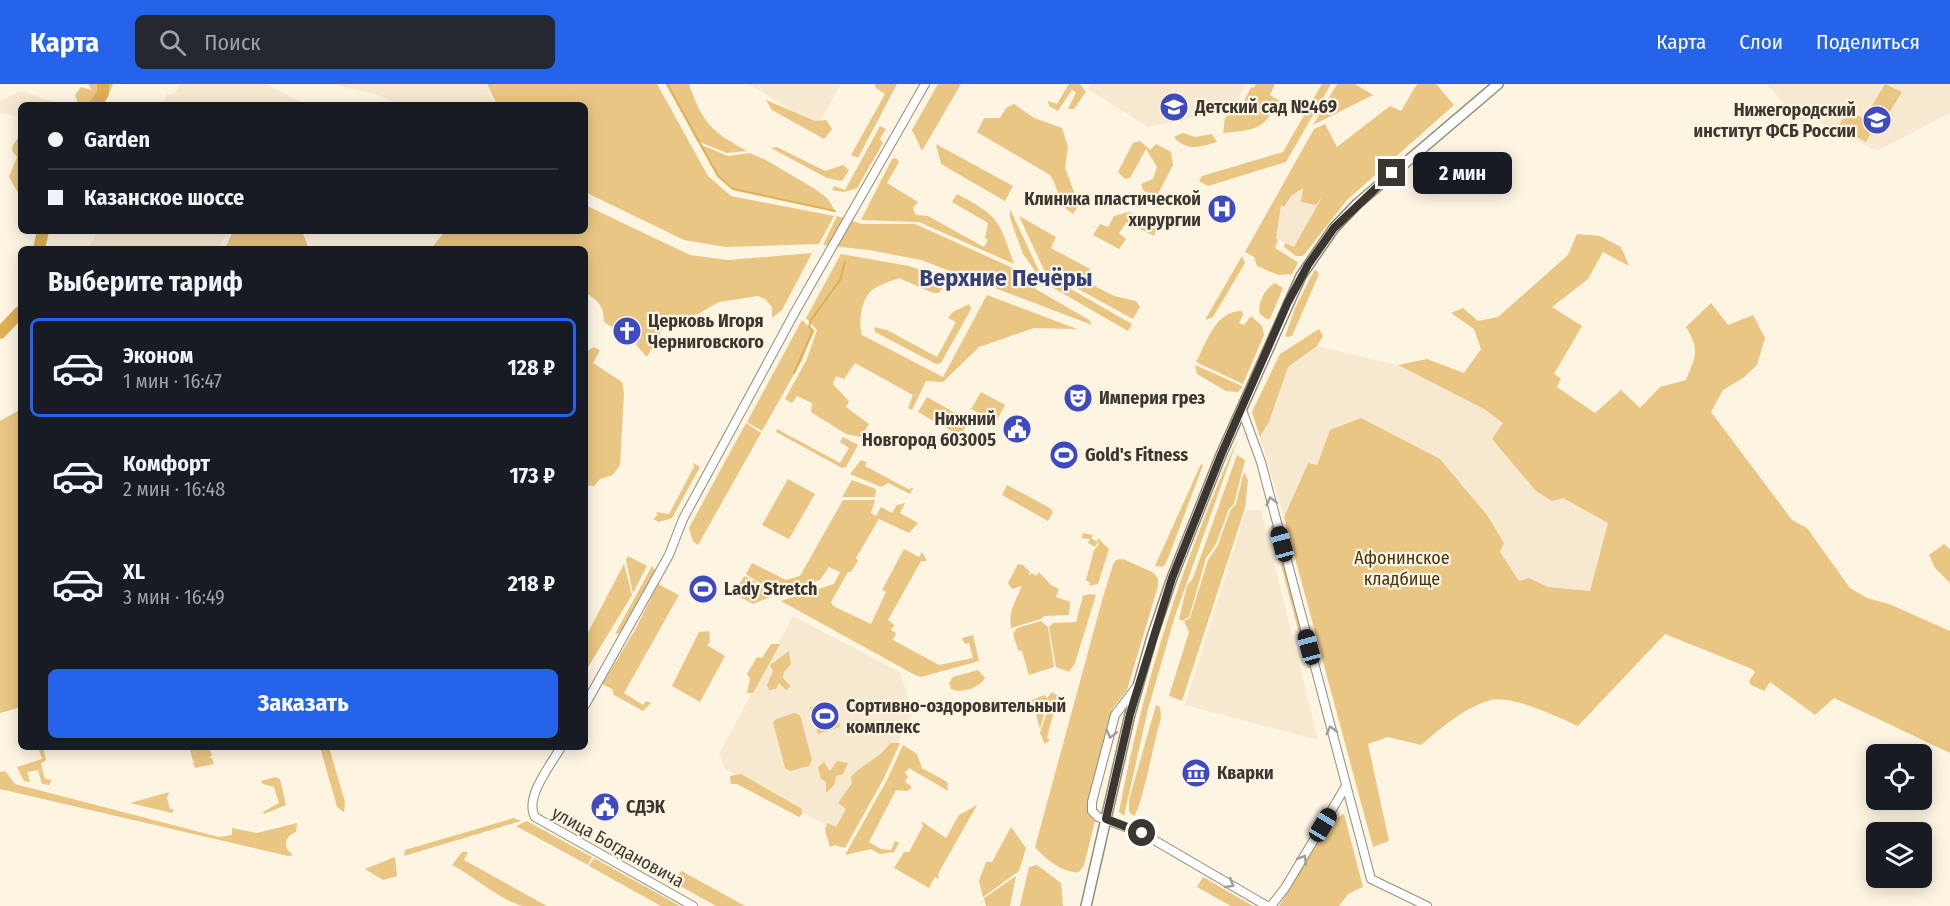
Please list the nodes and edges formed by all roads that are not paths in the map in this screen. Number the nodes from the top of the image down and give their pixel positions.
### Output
1 (925, 84) edge
2 (1498, 84) edge
3 (1242, 410) junction
4 (1138, 684) junction
5 (588, 700) edge
6 (559, 750) edge
7 (1346, 786) junction
8 (1332, 811) junction
9 (1353, 811) junction
10 (1106, 819) junction
11 (693, 906) edge
12 (1086, 906) edge
13 (1269, 906) edge
14 (1427, 906) edge

1 - 5 street
2 - 3 main road
3 - 4 main road
7 -> 3 street
4 - 10 main road
4 -> 10 street
6 - 11 street, улица Богдановича
7 - 8 street
7 - 9 street
8 - 9 street
13 -> 8 street
9 - 14 street
10 - 12 main road
10 -> 13 street

